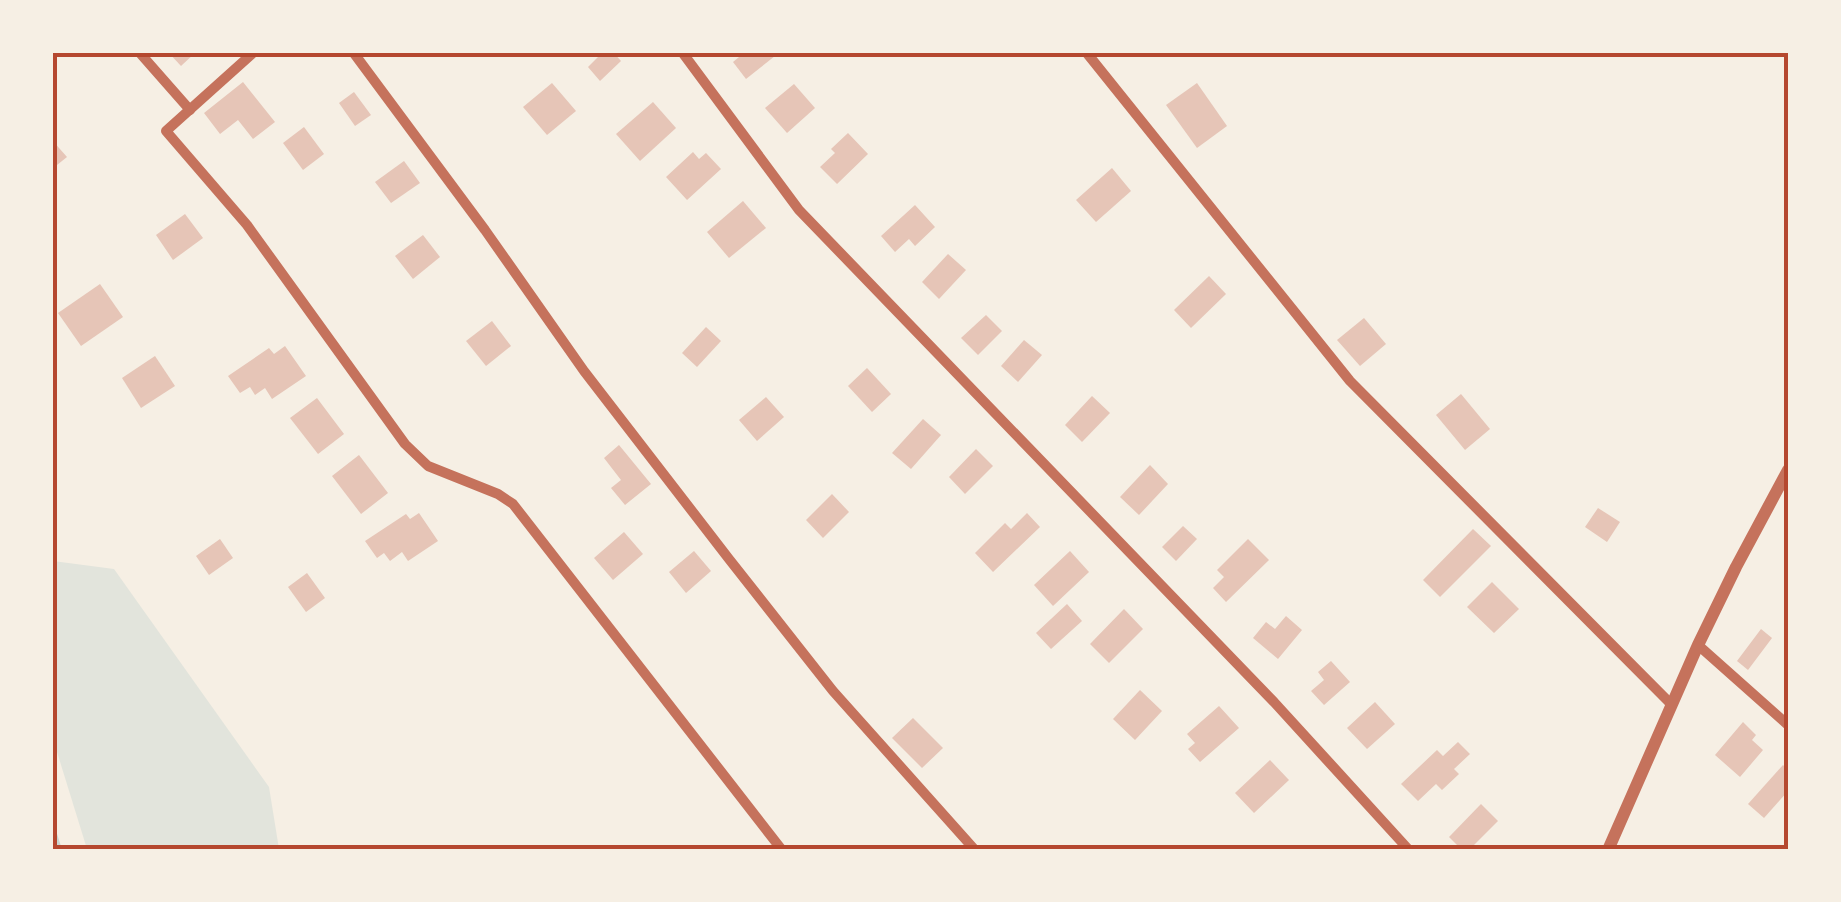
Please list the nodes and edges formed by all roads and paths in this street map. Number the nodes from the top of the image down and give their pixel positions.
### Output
1 (140, 52) edge
2 (254, 52) edge
3 (353, 52) edge
4 (682, 52) edge
5 (1086, 52) edge
6 (190, 110) junction
7 (1788, 470) edge
8 (1698, 646) junction
9 (1672, 704) junction
10 (1788, 725) edge
11 (782, 850) edge
12 (975, 850) edge
13 (1409, 850) edge
14 (1608, 850) edge

1 - 6 street
2 - 6 street
3 - 12 street
4 - 13 street
5 - 9 street
6 - 11 street
7 - 8 street
8 - 9 street
8 - 10 street
9 - 14 street

